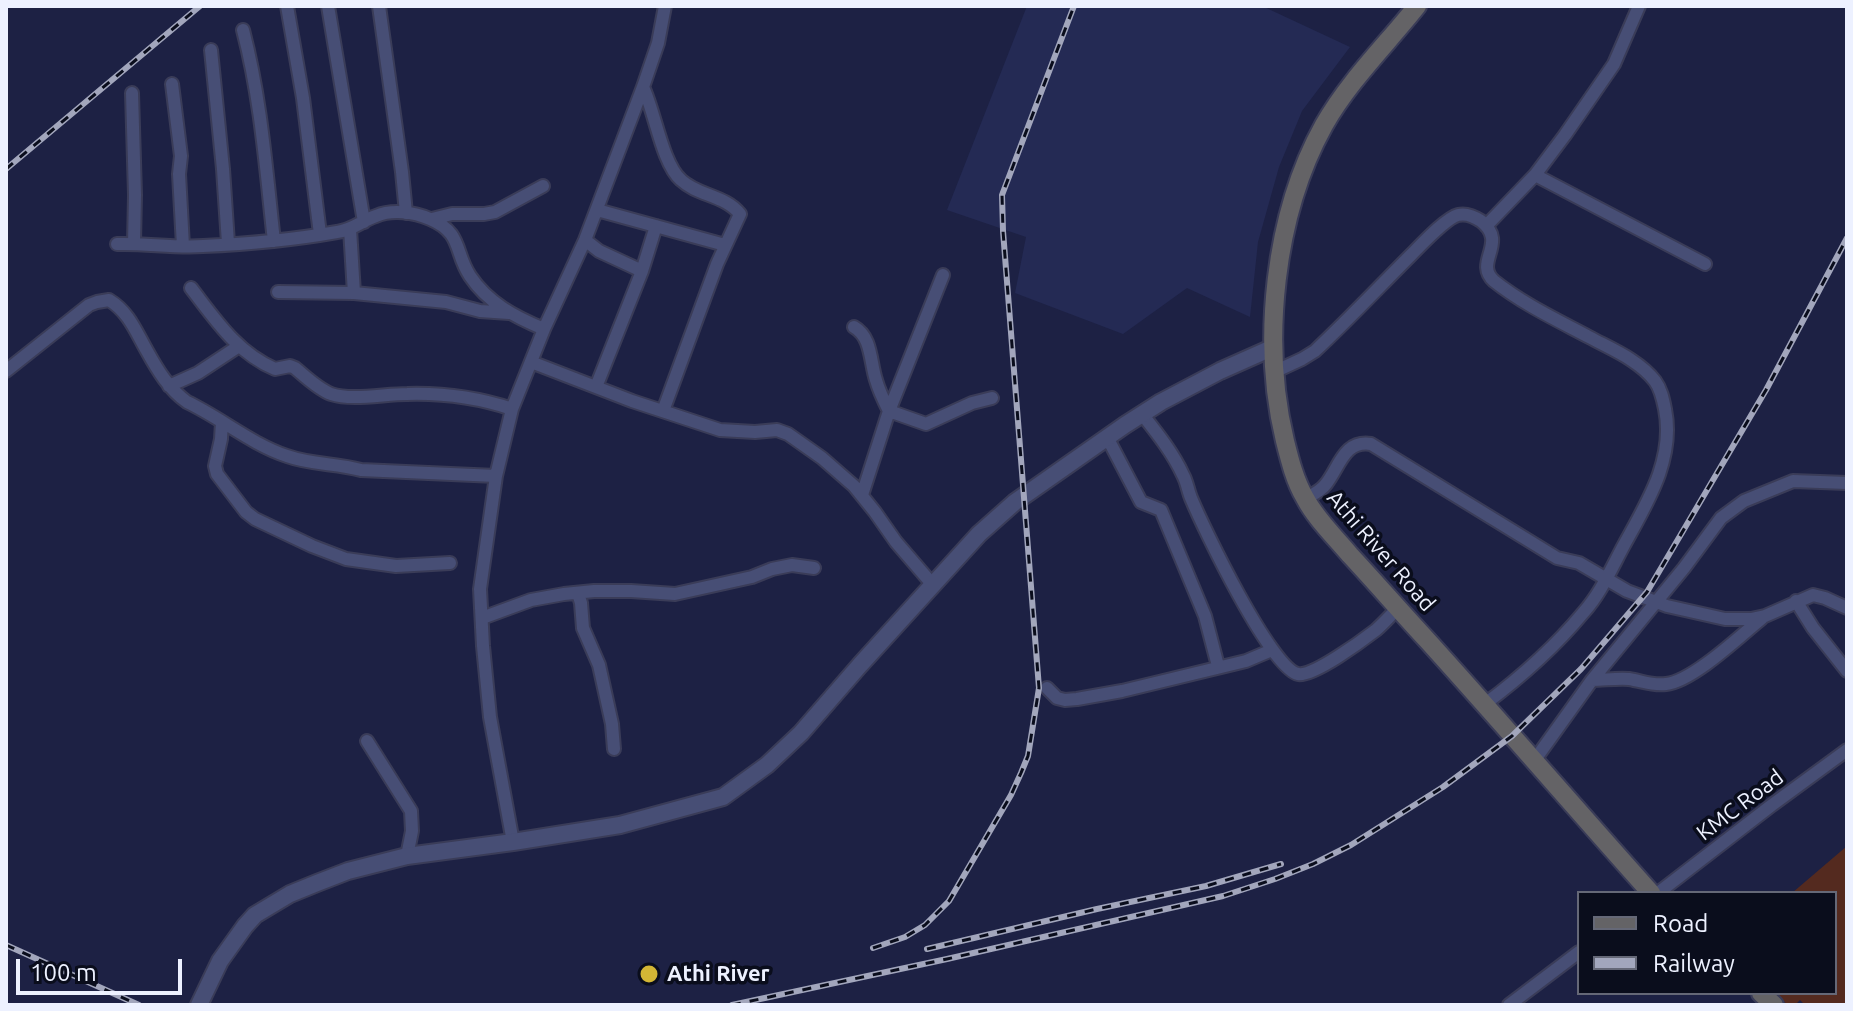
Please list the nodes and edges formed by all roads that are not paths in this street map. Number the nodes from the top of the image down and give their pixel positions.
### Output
1 (287, 6) edge
2 (328, 6) edge
3 (379, 6) edge
4 (665, 6) edge
5 (1417, 6) edge
6 (1639, 6) edge
7 (243, 30) dead end
8 (211, 50) dead end
9 (172, 84) dead end
10 (643, 87) junction
11 (132, 93) dead end
12 (1535, 175) junction
13 (543, 186) dead end
14 (597, 210) junction
15 (406, 213) junction
16 (432, 219) junction
17 (364, 222) junction
18 (656, 226) junction
19 (1486, 226) junction
20 (350, 229) junction
21 (320, 234) junction
22 (585, 240) junction
23 (274, 241) junction
24 (134, 243) junction
25 (228, 243) junction
26 (117, 244) dead end
27 (725, 245) junction
28 (183, 246) junction
29 (1705, 264) dead end
30 (642, 271) junction
31 (943, 275) dead end
32 (191, 288) dead end
33 (278, 292) dead end
34 (354, 293) junction
35 (510, 313) junction
36 (854, 327) dead end
37 (544, 329) junction
38 (239, 346) junction
39 (1274, 347) junction
40 (531, 362) junction
41 (6, 371) edge
42 (1274, 372) junction
43 (169, 386) junction
44 (596, 387) junction
45 (992, 398) dead end
46 (512, 409) junction
47 (663, 411) junction
48 (889, 411) junction
49 (1142, 414) junction
50 (222, 422) junction
51 (1107, 437) junction
52 (496, 476) junction
53 (1847, 483) edge
54 (862, 495) junction
55 (1305, 499) junction
56 (450, 563) dead end
57 (814, 568) dead end
58 (1606, 580) junction
59 (933, 585) junction
60 (578, 593) junction
61 (1796, 601) junction
62 (1656, 602) junction
63 (1398, 608) junction
64 (1847, 608) edge
65 (1765, 616) junction
66 (482, 618) junction
67 (1272, 650) junction
68 (1218, 666) junction
69 (1847, 671) edge
70 (1592, 680) junction
71 (1047, 688) dead end
72 (1485, 704) junction
73 (367, 741) dead end
74 (614, 749) dead end
75 (1847, 750) edge
76 (1534, 761) junction
77 (513, 842) junction
78 (407, 856) junction
79 (1649, 891) edge
80 (1661, 891) edge
81 (1577, 954) edge
82 (199, 1005) edge
83 (1509, 1005) edge

1 - 21 street
2 - 17 street
3 - 15 street
4 - 10 street
5 - 39 main road, Athi River Road
6 - 12 street
7 - 23 street
8 - 25 street
9 - 28 street
10 - 14 street
10 - 27 street
11 - 24 street
12 - 19 street
12 - 29 street
13 - 16 street
14 - 18 street
14 - 22 street
15 - 16 street
15 - 17 street
16 - 35 street
17 - 20 street
18 - 27 street
18 - 30 street
19 - 42 street
19 - 58 street
20 - 21 street
20 - 34 street
21 - 23 street
22 - 30 street
22 - 37 street
23 - 25 street
24 - 26 street
24 - 28 street
25 - 28 street
27 - 47 street
30 - 44 street
31 - 48 street
32 - 38 street
33 - 34 street
34 - 35 street
35 - 37 street
36 - 48 street
37 - 40 street
38 - 43 street
38 - 46 street
39 - 42 main road, Athi River Road
39 - 49 street
40 - 44 street
40 - 46 street
41 - 43 street
42 - 55 main road, Athi River Road
43 - 50 street
44 - 47 street
45 - 48 street
46 - 52 street
47 - 54 street
48 - 54 street
49 - 51 street
49 - 67 street
50 - 52 street
50 - 56 street
51 - 59 street
51 - 68 street
52 - 66 street
53 - 62 street
54 - 59 street
55 - 58 street
55 - 63 main road, Athi River Road
57 - 60 street
58 - 62 street
58 - 72 street
59 - 77 street
60 - 66 street
60 - 74 street
61 - 64 street
61 - 65 street
61 - 69 street
62 - 65 street
62 - 70 street
63 - 67 street
63 - 72 main road, Athi River Road
65 - 70 street
66 - 77 street
67 - 68 street
68 - 71 street
70 - 76 street
72 - 76 main road, Athi River Road
73 - 78 street
75 - 80 street, KMC Road
76 - 79 main road, Athi River Road
77 - 78 street
78 - 82 street
81 - 83 street

